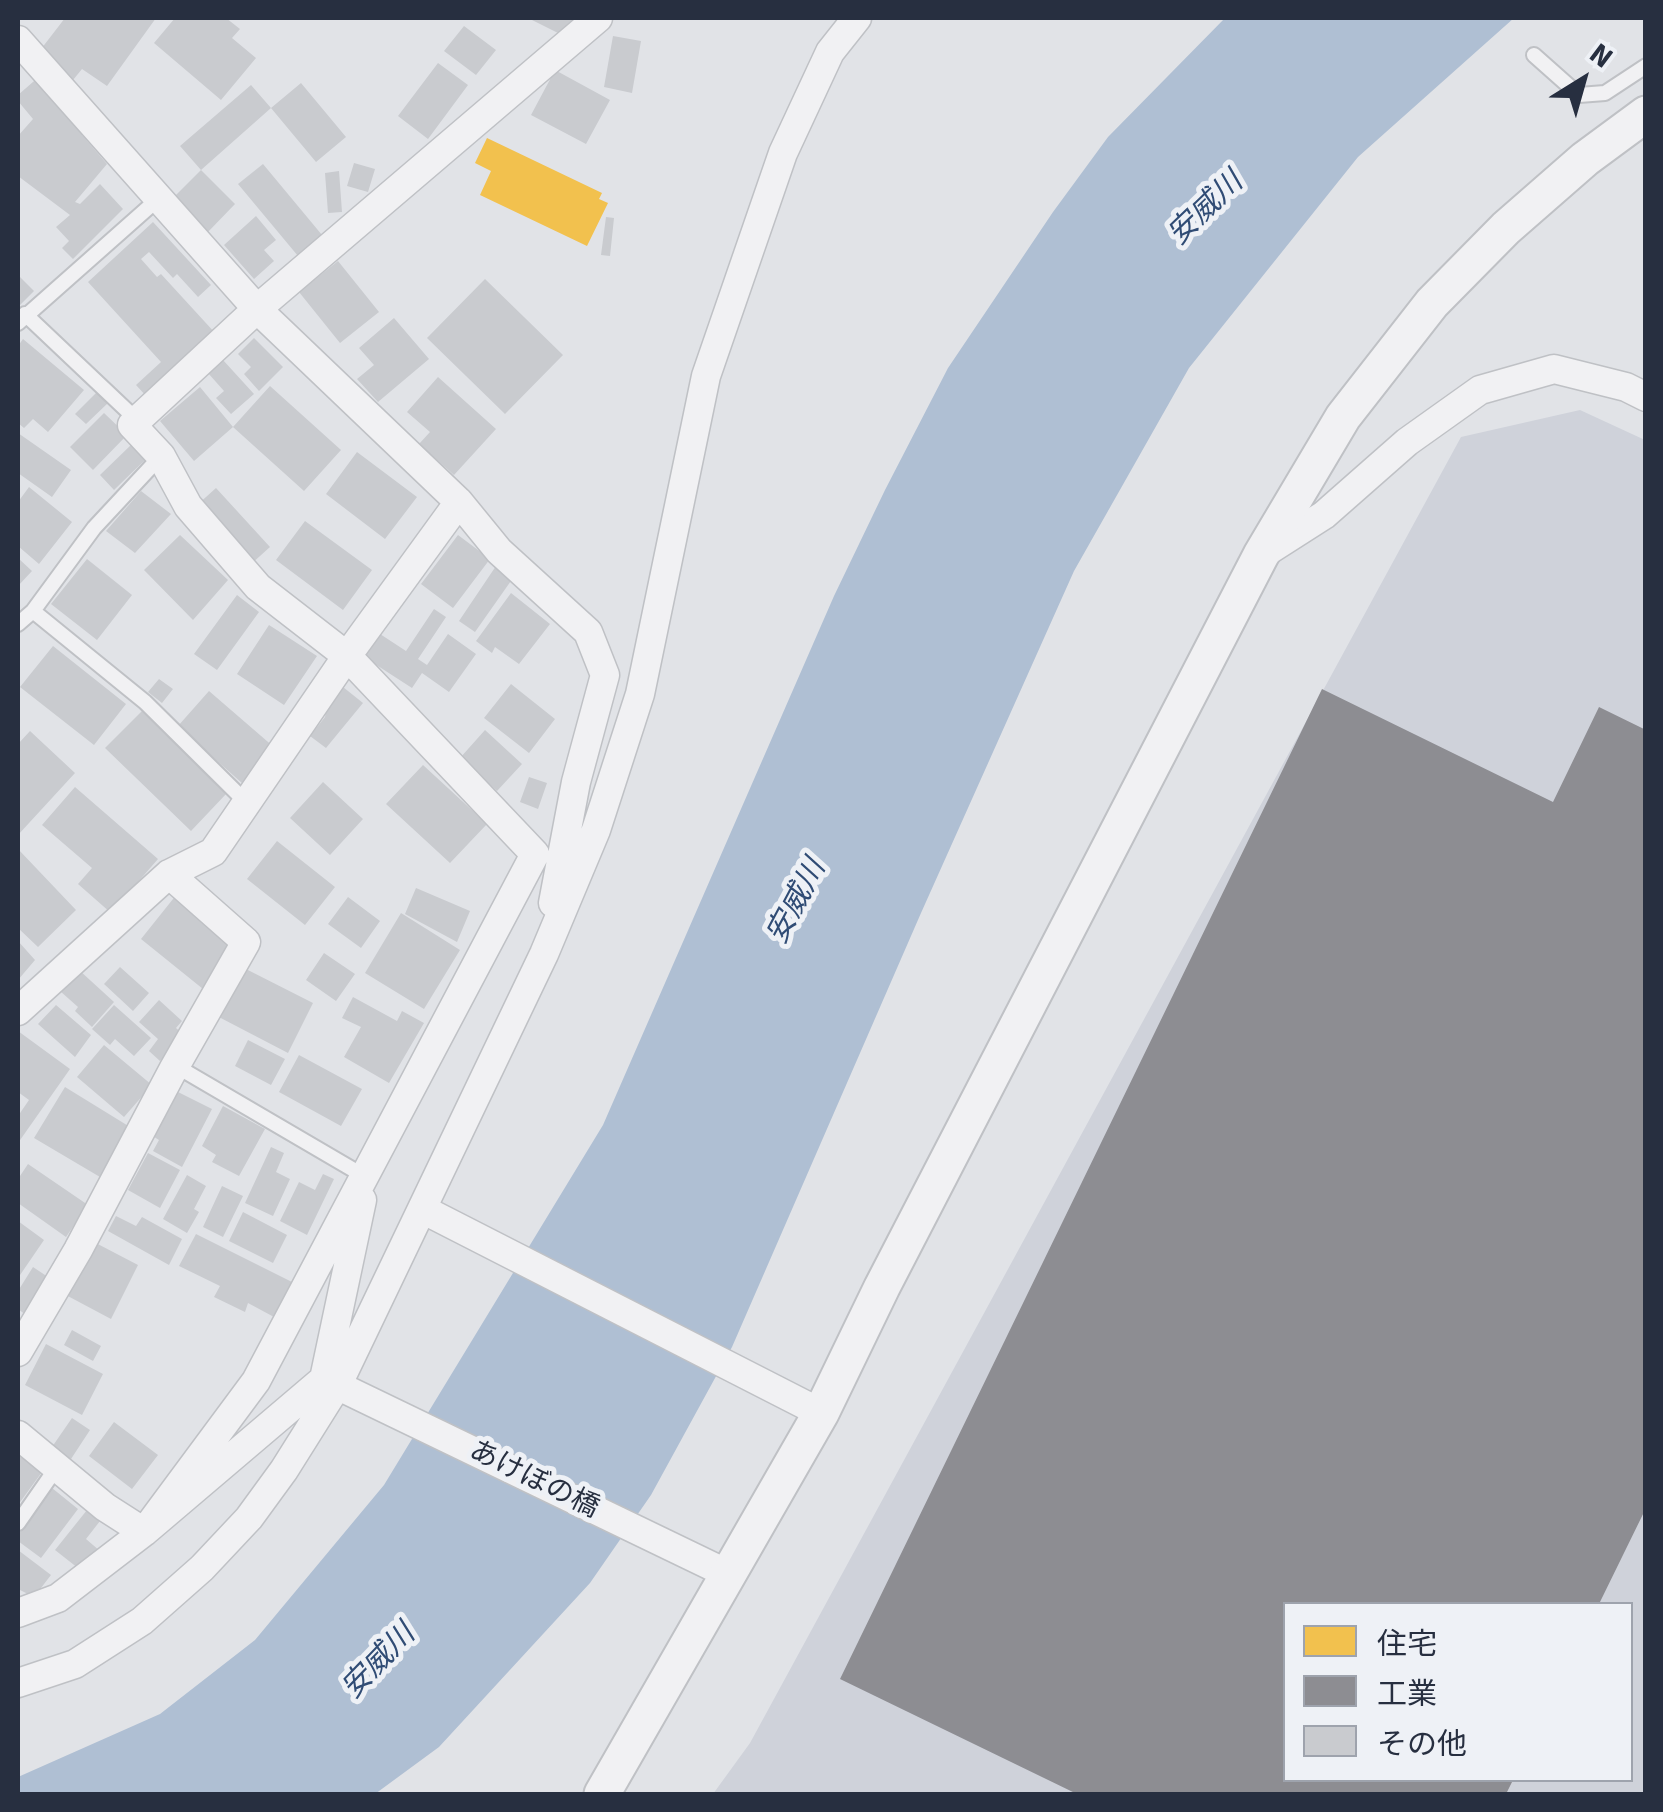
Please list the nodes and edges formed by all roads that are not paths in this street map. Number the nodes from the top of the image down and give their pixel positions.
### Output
1 (598, 18) edge
2 (857, 18) edge
3 (18, 40) edge
4 (1534, 55) dead end
5 (1646, 66) edge
6 (1646, 114) edge
7 (158, 199) junction
8 (256, 310) junction
9 (22, 319) edge
10 (1646, 396) edge
11 (137, 420) junction
12 (161, 456) junction
13 (459, 502) junction
14 (1261, 554) junction
15 (32, 611) junction
16 (18, 624) edge
17 (347, 656) junction
18 (247, 804) junction
19 (169, 874) junction
20 (544, 954) junction
21 (18, 1011) edge
22 (176, 1066) junction
23 (367, 1171) junction
24 (422, 1209) junction
25 (18, 1352) edge
26 (336, 1384) junction
27 (820, 1414) junction
28 (18, 1435) edge
29 (58, 1466) junction
30 (18, 1523) edge
31 (144, 1532) junction
32 (721, 1571) junction
33 (18, 1613) edge
34 (18, 1682) edge
35 (602, 1794) edge

1 - 8 street
2 - 20 street
3 - 7 street
4 - 5 lane
6 - 14 street
7 - 8 street
7 - 9 lane
8 - 11 street
8 - 13 street
9 - 11 lane
10 - 14 street
11 - 12 street
12 - 15 lane
12 - 17 street
13 - 17 street
13 - 20 street
14 - 27 street
15 - 16 lane
15 - 18 lane
17 - 18 street
17 - 23 street
18 - 19 street
19 - 21 street
19 - 22 street
20 - 24 street
22 - 23 lane
22 - 25 street
23 - 26 street
23 - 31 street
24 - 26 street
24 - 27 street
26 - 31 street
26 - 32 street, あけぼの橋
26 - 34 street
27 - 32 street
28 - 29 street
29 - 30 lane
29 - 31 street
31 - 33 street
32 - 35 street

